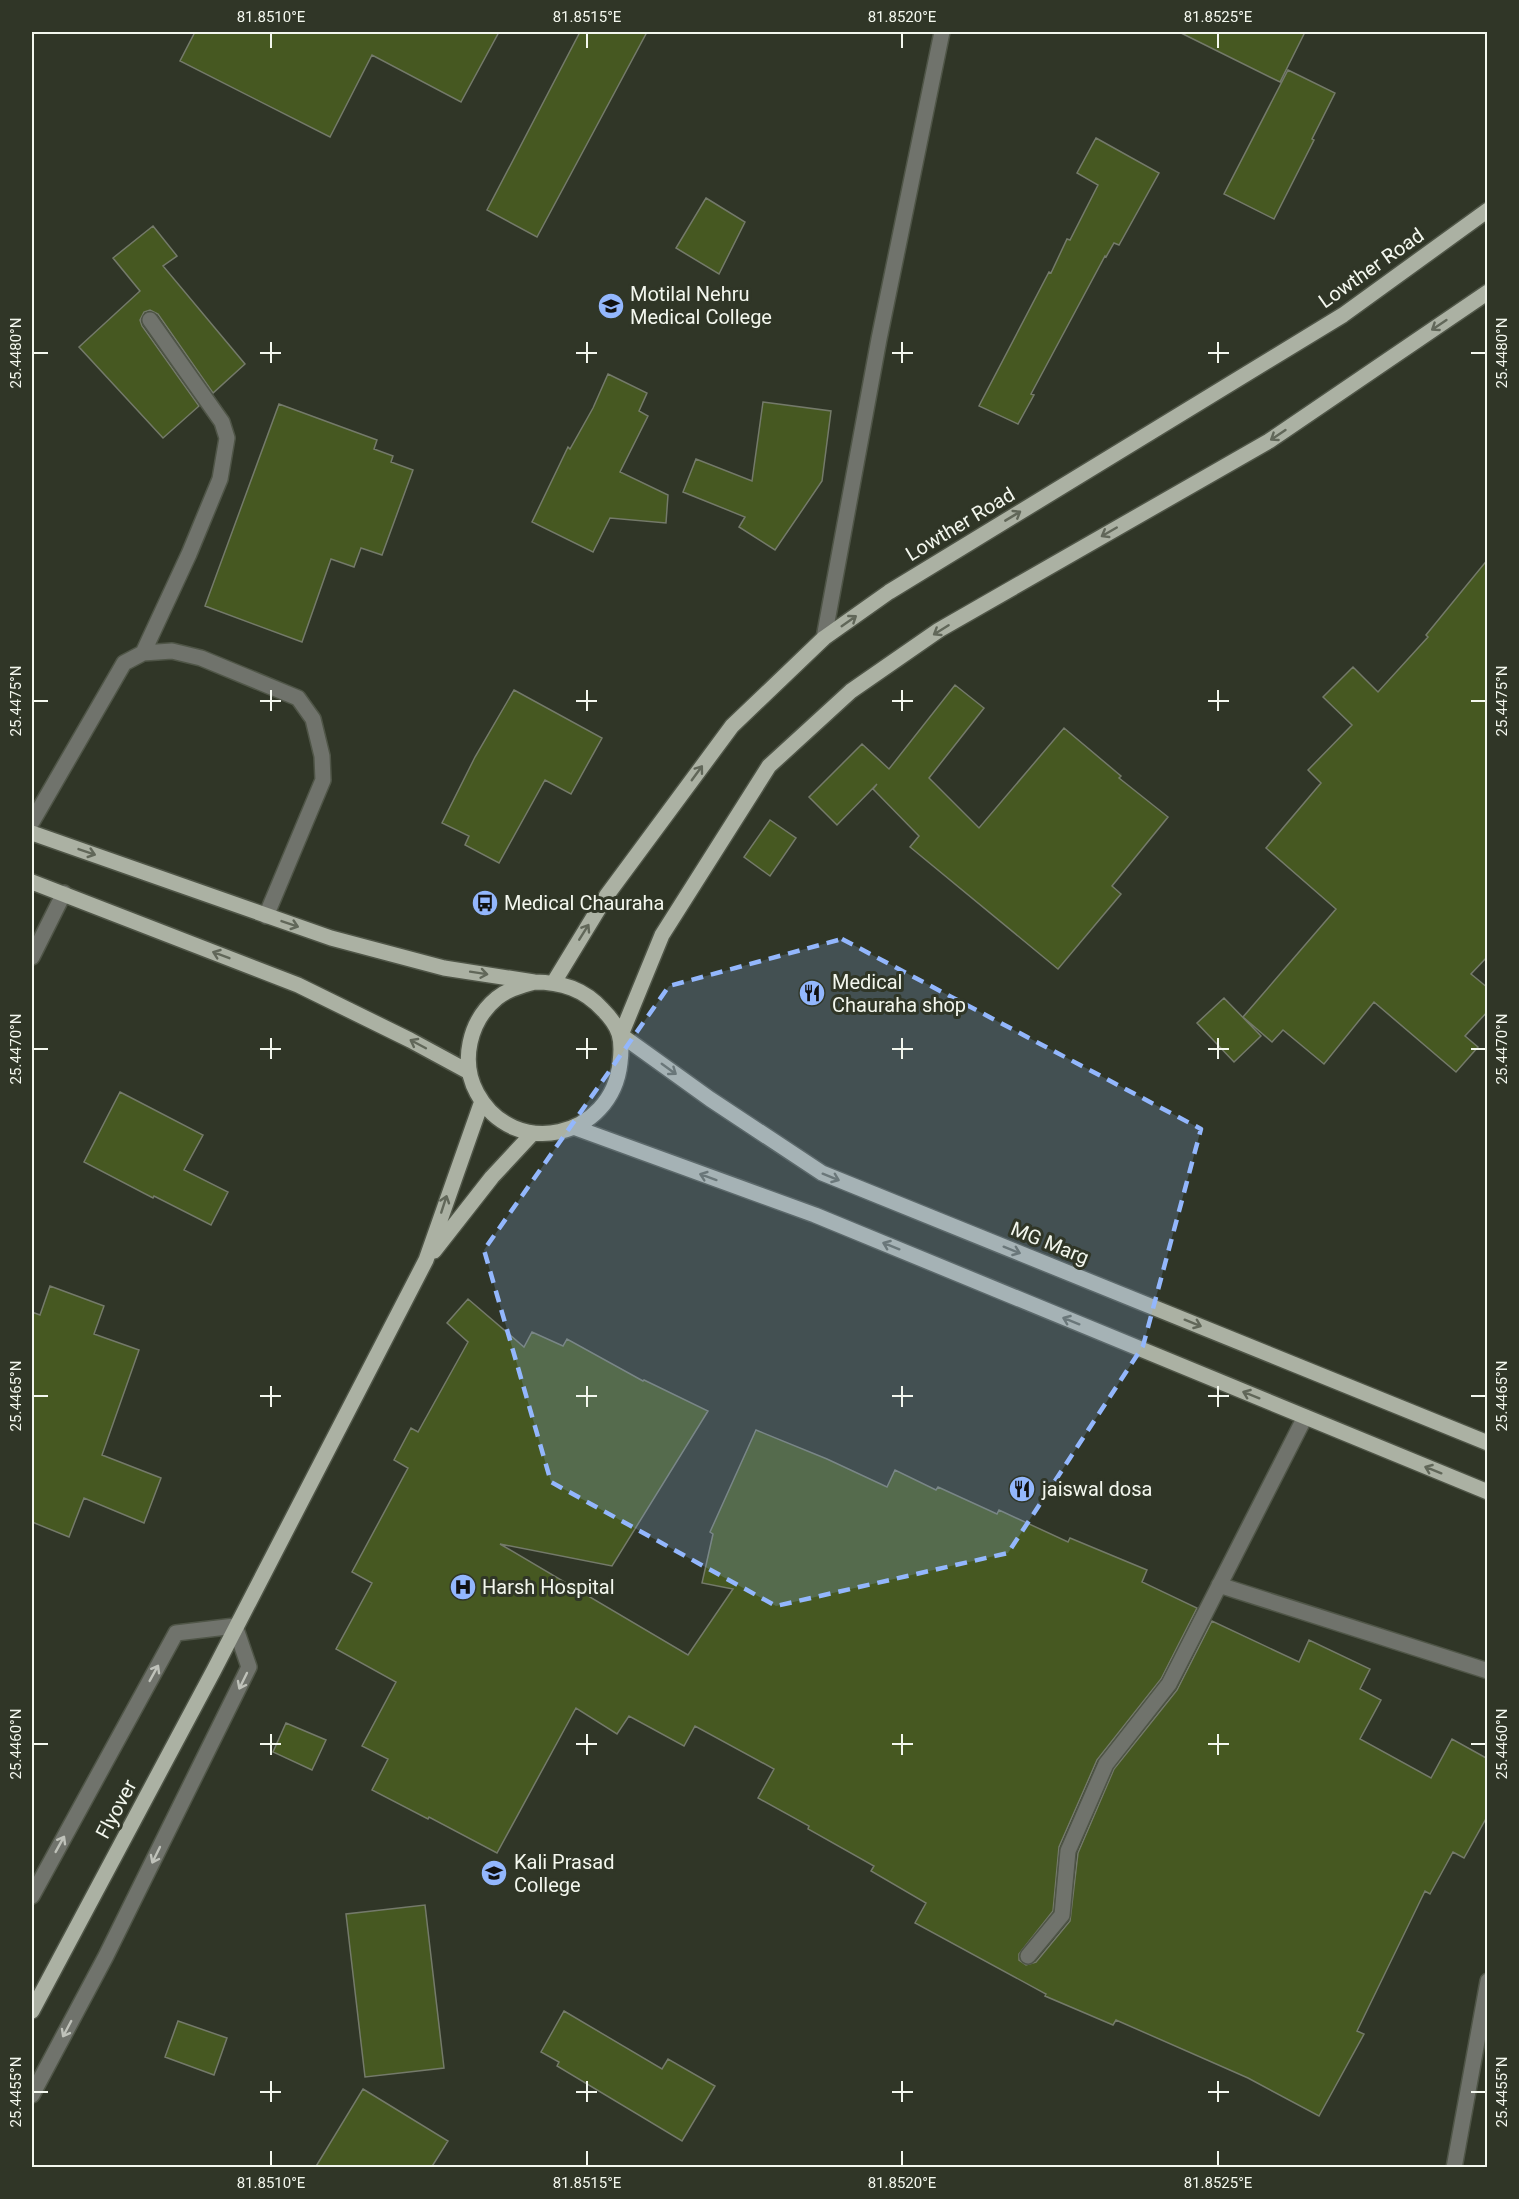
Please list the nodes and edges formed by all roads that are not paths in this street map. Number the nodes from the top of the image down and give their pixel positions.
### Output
1 (942, 32) edge
2 (1488, 210) edge
3 (1488, 292) edge
4 (150, 320) dead end
5 (824, 638) junction
6 (143, 653) junction
7 (32, 822) edge
8 (32, 833) edge
9 (32, 882) edge
10 (64, 893) junction
11 (266, 916) junction
12 (32, 957) edge
13 (534, 982) junction
14 (554, 982) junction
15 (621, 1035) junction
16 (469, 1072) junction
17 (482, 1101) junction
18 (576, 1128) junction
19 (533, 1133) junction
20 (426, 1260) junction
21 (1305, 1417) junction
22 (1488, 1443) edge
23 (1488, 1492) edge
24 (1219, 1585) junction
25 (235, 1626) junction
26 (1488, 1671) edge
27 (32, 1896) edge
28 (1028, 1956) dead end
29 (1488, 1981) edge
30 (32, 2011) edge
31 (32, 2095) edge
32 (1454, 2168) edge

1 - 5 street
5 -> 2 main road, Lowther Road
3 -> 15 main road
4 - 6 street
14 -> 5 main road, Lowther Road
6 - 7 street
6 - 11 street
8 -> 11 main road
9 - 10 main road
10 - 12 street
16 -> 10 main road
11 -> 13 main road
13 - 14 main road
13 - 16 main road
14 - 15 main road
15 - 18 main road
15 -> 22 main road, MG Marg
16 - 17 main road
17 - 19 main road
20 -> 17 main road
18 - 19 main road
21 -> 18 main road
19 - 20 main road
20 - 25 main road, Flyover
23 -> 21 main road
21 - 24 street
24 - 26 street
24 - 28 street
27 -> 25 street
25 - 30 main road, Flyover
25 -> 31 street
29 - 32 street

